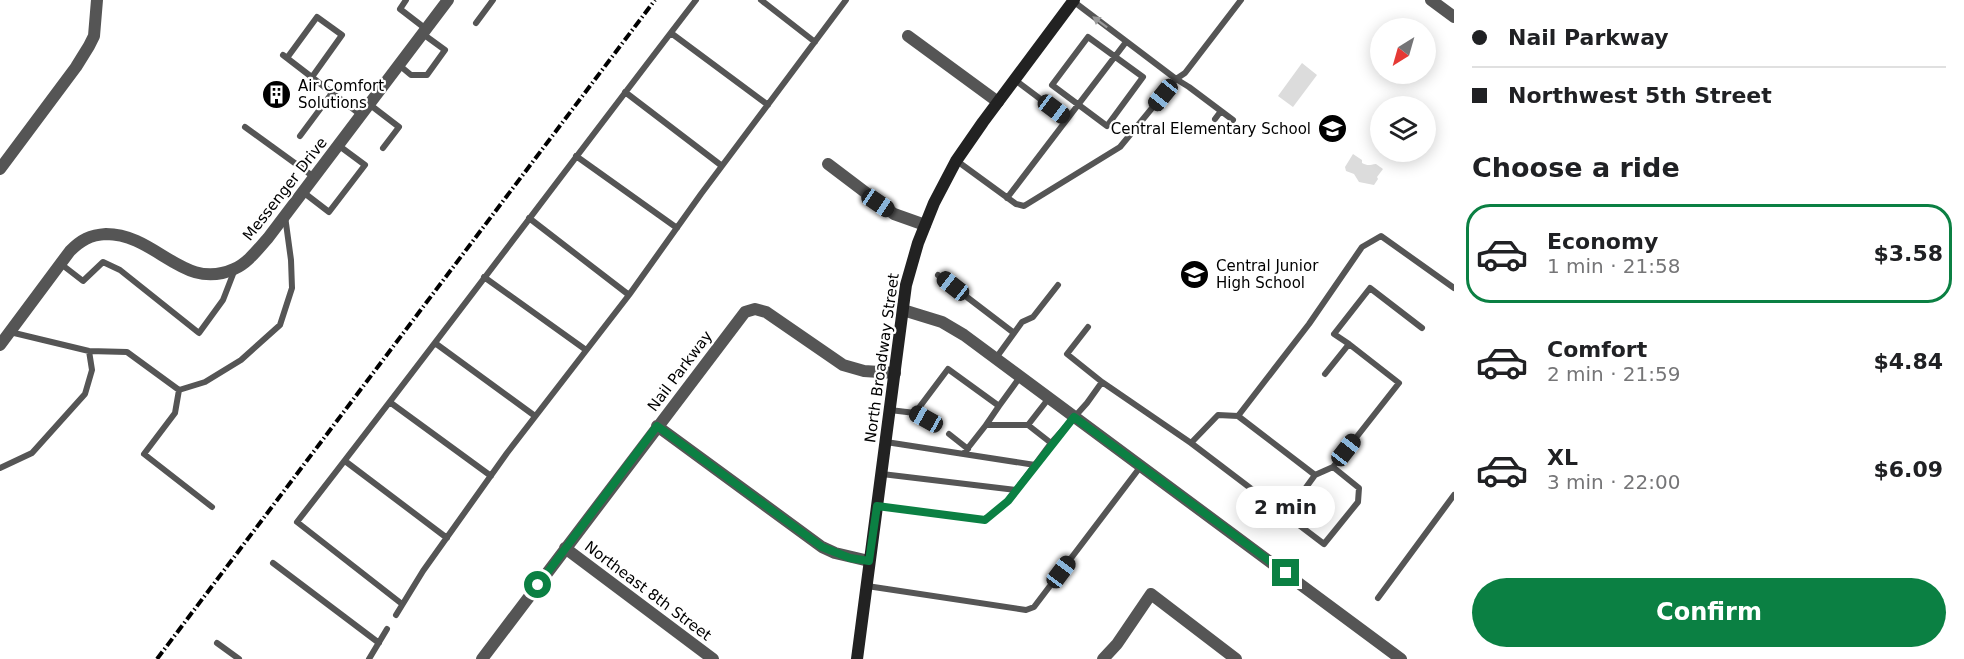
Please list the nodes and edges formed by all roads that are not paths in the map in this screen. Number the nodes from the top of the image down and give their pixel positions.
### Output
1 (97, 0) edge
2 (406, 0) edge
3 (448, 0) edge
4 (493, 0) edge
5 (696, 0) edge
6 (761, 0) edge
7 (846, 0) edge
8 (1241, 0) edge
9 (1431, 0) edge
10 (1074, 1) edge
11 (1454, 17) edge
12 (476, 23) dead end
13 (424, 31) junction
14 (671, 33) junction
15 (908, 36) dead end
16 (815, 42) junction
17 (1126, 42) junction
18 (1115, 56) junction
19 (399, 65) junction
20 (312, 76) junction
21 (1176, 79) junction
22 (1014, 80) junction
23 (625, 92) junction
24 (332, 93) junction
25 (998, 102) junction
26 (369, 104) junction
27 (768, 105) junction
28 (1078, 105) junction
29 (1221, 111) junction
30 (361, 115) junction
31 (1067, 119) junction
32 (1215, 119) dead end
33 (1233, 120) dead end
34 (245, 127) dead end
35 (300, 136) dead end
36 (338, 146) junction
37 (383, 148) dead end
38 (576, 156) junction
39 (956, 161) junction
40 (828, 164) dead end
41 (722, 166) junction
42 (0, 169) edge
43 (314, 177) junction
44 (303, 192) junction
45 (1007, 198) junction
46 (285, 215) junction
47 (529, 218) junction
48 (925, 225) junction
49 (677, 228) junction
50 (61, 264) junction
51 (235, 269) junction
52 (938, 275) dead end
53 (484, 277) junction
54 (1058, 285) dead end
55 (1454, 288) edge
56 (629, 295) junction
57 (903, 310) junction
58 (1088, 327) dead end
59 (1422, 328) dead end
60 (10, 332) junction
61 (1014, 333) junction
62 (435, 343) junction
63 (1349, 344) junction
64 (0, 345) edge
65 (586, 350) junction
66 (90, 351) junction
67 (996, 359) junction
68 (894, 373) junction
69 (1325, 374) dead end
70 (1020, 377) junction
71 (1102, 382) junction
72 (179, 390) junction
73 (1049, 398) junction
74 (391, 403) junction
75 (999, 406) junction
76 (890, 410) junction
77 (915, 413) junction
78 (535, 416) junction
79 (1238, 416) junction
80 (1074, 417) junction
81 (937, 425) dead end
82 (986, 425) junction
83 (1028, 425) junction
84 (657, 426) junction
85 (949, 434) dead end
86 (885, 442) junction
87 (1051, 443) junction
88 (1191, 443) junction
89 (966, 451) junction
90 (345, 461) junction
91 (1035, 465) junction
92 (1141, 466) junction
93 (1333, 467) junction
94 (0, 468) edge
95 (881, 474) junction
96 (1315, 475) junction
97 (491, 476) junction
98 (1016, 490) junction
99 (1454, 495) edge
100 (877, 506) junction
101 (212, 507) dead end
102 (1286, 515) junction
103 (447, 537) junction
104 (565, 548) junction
105 (869, 561) junction
106 (273, 563) dead end
107 (866, 586) junction
108 (1378, 598) dead end
109 (402, 604) junction
110 (396, 615) dead end
111 (387, 629) dead end
112 (217, 643) dead end
113 (379, 643) junction
114 (239, 659) edge
115 (369, 659) edge
116 (482, 659) edge
117 (713, 659) edge
118 (857, 659) edge
119 (1103, 659) edge
120 (1236, 659) edge
121 (1401, 659) edge

1 - 42 street
2 - 13 lane
3 - 13 street, Messenger Drive
4 - 12 lane
5 - 14 lane
6 - 16 lane
7 - 16 lane
8 - 21 lane
9 - 11 street
17 -> 10 lane
10 - 22 main road, North Broadway Street
13 - 19 street, Messenger Drive
13 - 19 lane
14 - 23 lane
14 - 27 lane
15 - 25 street
16 - 27 lane
17 - 18 lane
17 - 21 lane
18 - 28 lane
18 - 28 lane
18 - 28 lane
19 - 26 street, Messenger Drive
20 - 20 lane
20 - 24 lane
21 - 29 lane
21 - 45 lane
22 - 25 main road, North Broadway Street
22 - 31 lane
23 - 38 lane
23 - 41 lane
24 - 30 lane
24 - 35 lane
25 - 39 main road, North Broadway Street
26 - 30 street, Messenger Drive
26 - 37 lane
27 - 41 lane
28 - 31 lane
29 - 32 lane
29 - 33 lane
30 - 36 street, Messenger Drive
31 - 45 lane
34 - 43 lane
36 - 43 street, Messenger Drive
36 - 44 lane
38 - 47 lane
38 - 49 lane
39 - 45 lane
39 - 48 main road, North Broadway Street
40 - 48 street
41 - 49 lane
43 - 44 street, Messenger Drive
44 - 46 street, Messenger Drive
46 - 51 street, Messenger Drive
46 - 72 lane
47 - 53 lane
47 - 56 lane
48 - 57 main road, North Broadway Street
49 - 56 lane
50 - 51 street
50 - 51 lane
50 - 60 street
52 - 61 lane
53 - 62 lane
53 - 65 lane
54 - 61 lane
55 - 79 lane
56 - 65 lane
57 - 67 street
57 - 68 main road, North Broadway Street
58 - 71 lane
59 - 63 lane
60 - 64 street
60 - 66 lane
61 - 67 lane
62 - 74 lane
62 - 78 lane
63 - 69 lane
63 - 93 lane
65 - 78 lane
66 - 72 lane
66 - 94 lane
67 - 70 street
68 - 76 main road, North Broadway Street
68 - 84 street, Nail Parkway
70 - 73 street
70 - 75 lane
71 - 80 lane
71 - 88 lane
72 - 101 lane
73 - 80 street
73 - 83 lane
74 - 90 lane
74 - 97 lane
75 - 77 lane
75 - 82 lane
76 - 77 lane
76 - 86 main road, North Broadway Street
77 - 81 lane
78 - 97 lane
79 - 88 lane
79 - 96 lane
80 - 87 lane
80 - 92 street
82 - 83 lane
82 - 89 lane
83 - 87 lane
84 - 104 street, Nail Parkway
84 - 105 street
85 - 89 lane
86 - 89 lane
86 - 95 main road, North Broadway Street
87 - 91 lane
88 - 102 lane
89 - 91 lane
90 - 103 lane
90 - 109 lane
91 - 98 lane
92 - 107 lane
92 - 121 street
93 - 96 lane
93 - 102 lane
95 - 98 lane
95 - 100 main road, North Broadway Street
96 - 102 lane
97 - 103 lane
98 - 100 lane
99 - 108 lane
100 - 105 main road, North Broadway Street
103 - 109 lane
104 - 116 street, Nail Parkway
104 - 117 street, Northeast 8th Street
105 - 107 main road, North Broadway Street
106 - 113 lane
107 - 118 main road, North Broadway Street
109 - 110 lane
111 - 113 lane
112 - 114 lane
113 - 115 lane
119 - 120 street

